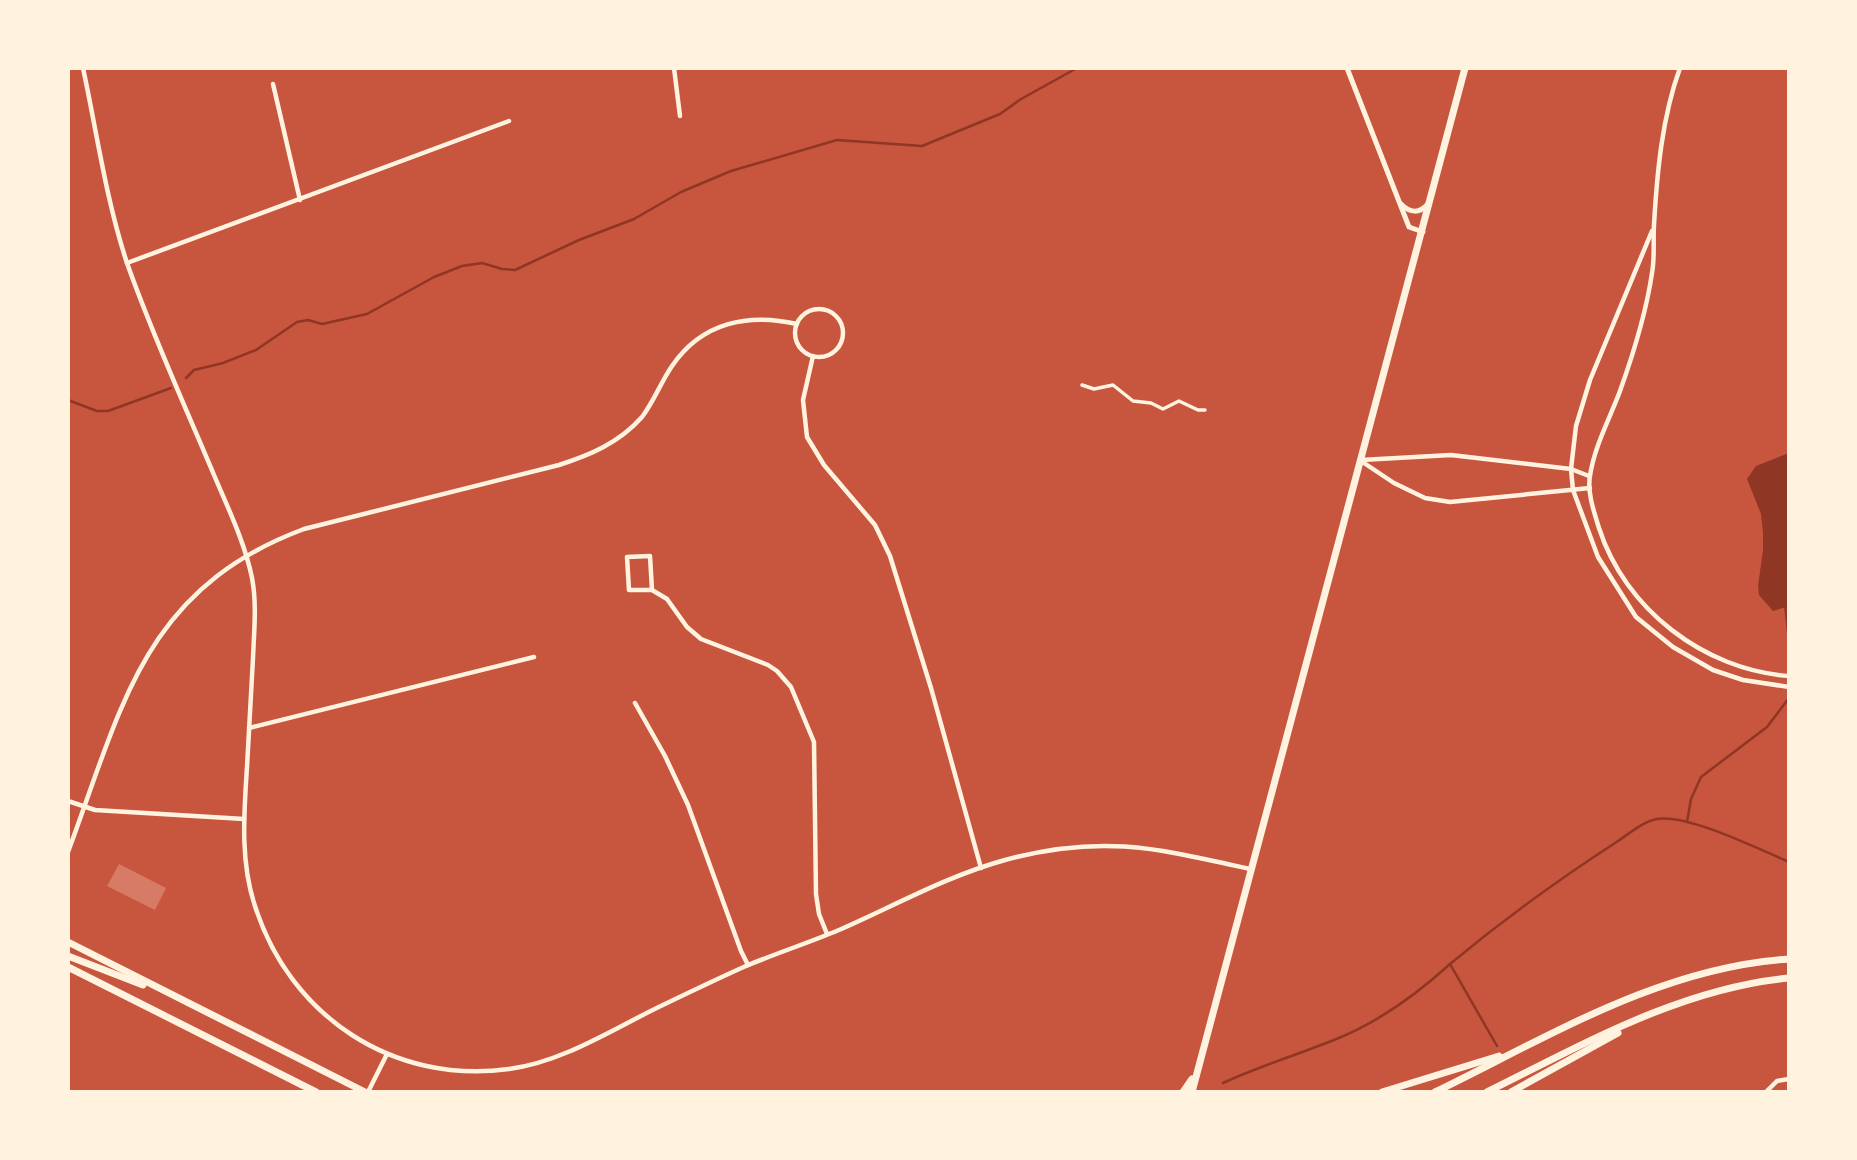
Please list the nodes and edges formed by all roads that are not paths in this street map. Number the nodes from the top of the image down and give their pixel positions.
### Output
1 (83, 68) edge
2 (674, 68) edge
3 (1347, 68) edge
4 (1465, 68) edge
5 (1680, 68) edge
6 (273, 84) dead end
7 (680, 117) dead end
8 (509, 121) dead end
9 (300, 200) junction
10 (1399, 201) junction
11 (1430, 202) junction
12 (1653, 226) junction
13 (1423, 232) junction
14 (128, 263) junction
15 (797, 324) junction
16 (813, 356) junction
17 (1082, 385) dead end
18 (1205, 410) dead end
19 (1360, 460) junction
20 (1571, 469) junction
21 (1590, 476) junction
22 (1590, 488) junction
23 (1573, 490) junction
24 (246, 555) junction
25 (652, 590) junction
26 (534, 657) dead end
27 (1789, 676) edge
28 (1789, 687) edge
29 (635, 703) dead end
30 (249, 728) junction
31 (68, 801) edge
32 (85, 807) junction
33 (244, 819) junction
34 (68, 852) edge
35 (981, 868) junction
36 (1250, 869) junction
37 (828, 934) junction
38 (68, 942) edge
39 (68, 956) edge
40 (1789, 959) edge
41 (748, 965) junction
42 (68, 967) edge
43 (1789, 978) edge
44 (183, 1000) junction
45 (1651, 1014) junction
46 (1526, 1047) junction
47 (387, 1054) junction
48 (1197, 1072) junction
49 (1789, 1079) edge
50 (316, 1092) edge
51 (367, 1092) edge
52 (1183, 1092) edge
53 (1192, 1092) edge
54 (1199, 1092) edge
55 (1382, 1092) edge
56 (1435, 1092) edge
57 (1487, 1092) edge
58 (1511, 1092) edge
59 (1766, 1092) edge

1 - 14 street
2 - 7 street
3 - 10 street
4 - 11 main road
5 - 12 street
6 - 9 street
8 - 9 street
9 - 14 street
10 - 11 street
10 - 13 street
11 - 13 main road
12 - 20 street
12 - 21 street
13 - 19 main road
14 - 24 street
15 - 16 street
15 - 16 street
15 - 24 street
16 - 35 street
17 - 18 street
19 - 20 street
19 - 23 street
19 - 36 main road
20 - 21 street
20 - 23 street
21 - 22 street
22 - 23 street
22 - 27 street
23 - 28 street
24 - 30 street
24 - 32 street
25 - 25 street
25 - 37 street
26 - 30 street
29 - 41 street
30 - 33 street
31 - 32 street
32 - 33 street
32 - 34 street
33 - 47 street
35 - 36 street
35 - 37 street
36 - 48 main road
37 - 41 street
38 - 44 main road
39 - 44 main road
40 - 46 main road
41 - 47 street
42 - 50 main road
43 - 45 main road
44 - 51 main road
45 - 57 main road
45 - 58 main road
46 - 55 main road
46 - 56 main road
47 - 51 street
48 - 52 main road
48 - 53 main road
48 - 54 main road
49 - 59 street

